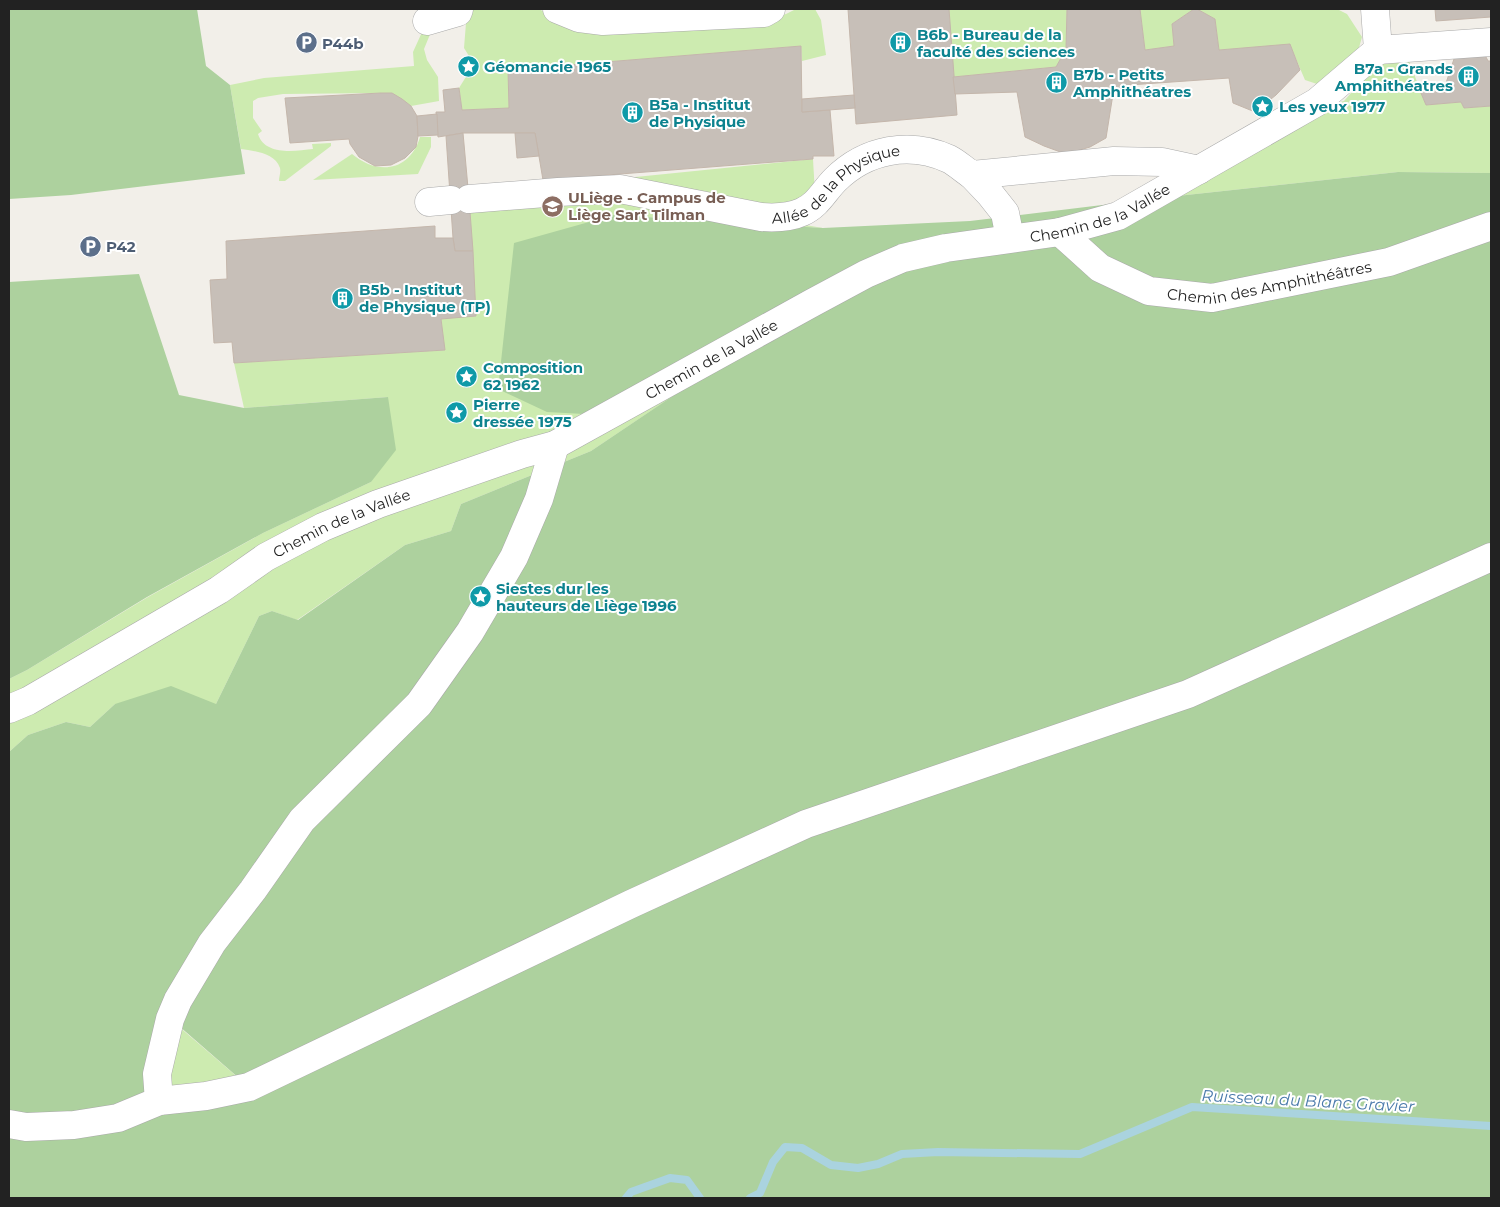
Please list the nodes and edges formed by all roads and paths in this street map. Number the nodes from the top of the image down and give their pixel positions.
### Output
1 (459, 9) edge
2 (557, 9) edge
3 (771, 9) edge
4 (1375, 9) edge
5 (427, 21) dead end
6 (1491, 42) edge
7 (1378, 50) junction
8 (1198, 170) junction
9 (972, 175) junction
10 (450, 200) dead end
11 (1491, 226) edge
12 (1060, 232) junction
13 (1010, 238) junction
14 (555, 446) junction
15 (1491, 557) edge
16 (9, 709) edge
17 (159, 1101) junction
18 (9, 1124) edge

1 - 5 street
2 - 3 street
4 - 7 street
6 - 7 street
7 - 8 street, Chemin de la Vallée
8 - 9 street
8 - 12 street, Chemin de la Vallée
9 - 10 street, Allée de la Physique
9 - 13 street, Allée de la Physique
11 - 12 street, Chemin des Amphithéâtres
12 - 13 street, Chemin de la Vallée
13 - 14 street, Chemin de la Vallée
14 - 16 street, Chemin de la Vallée
14 - 17 street
15 - 17 street
17 - 18 street

